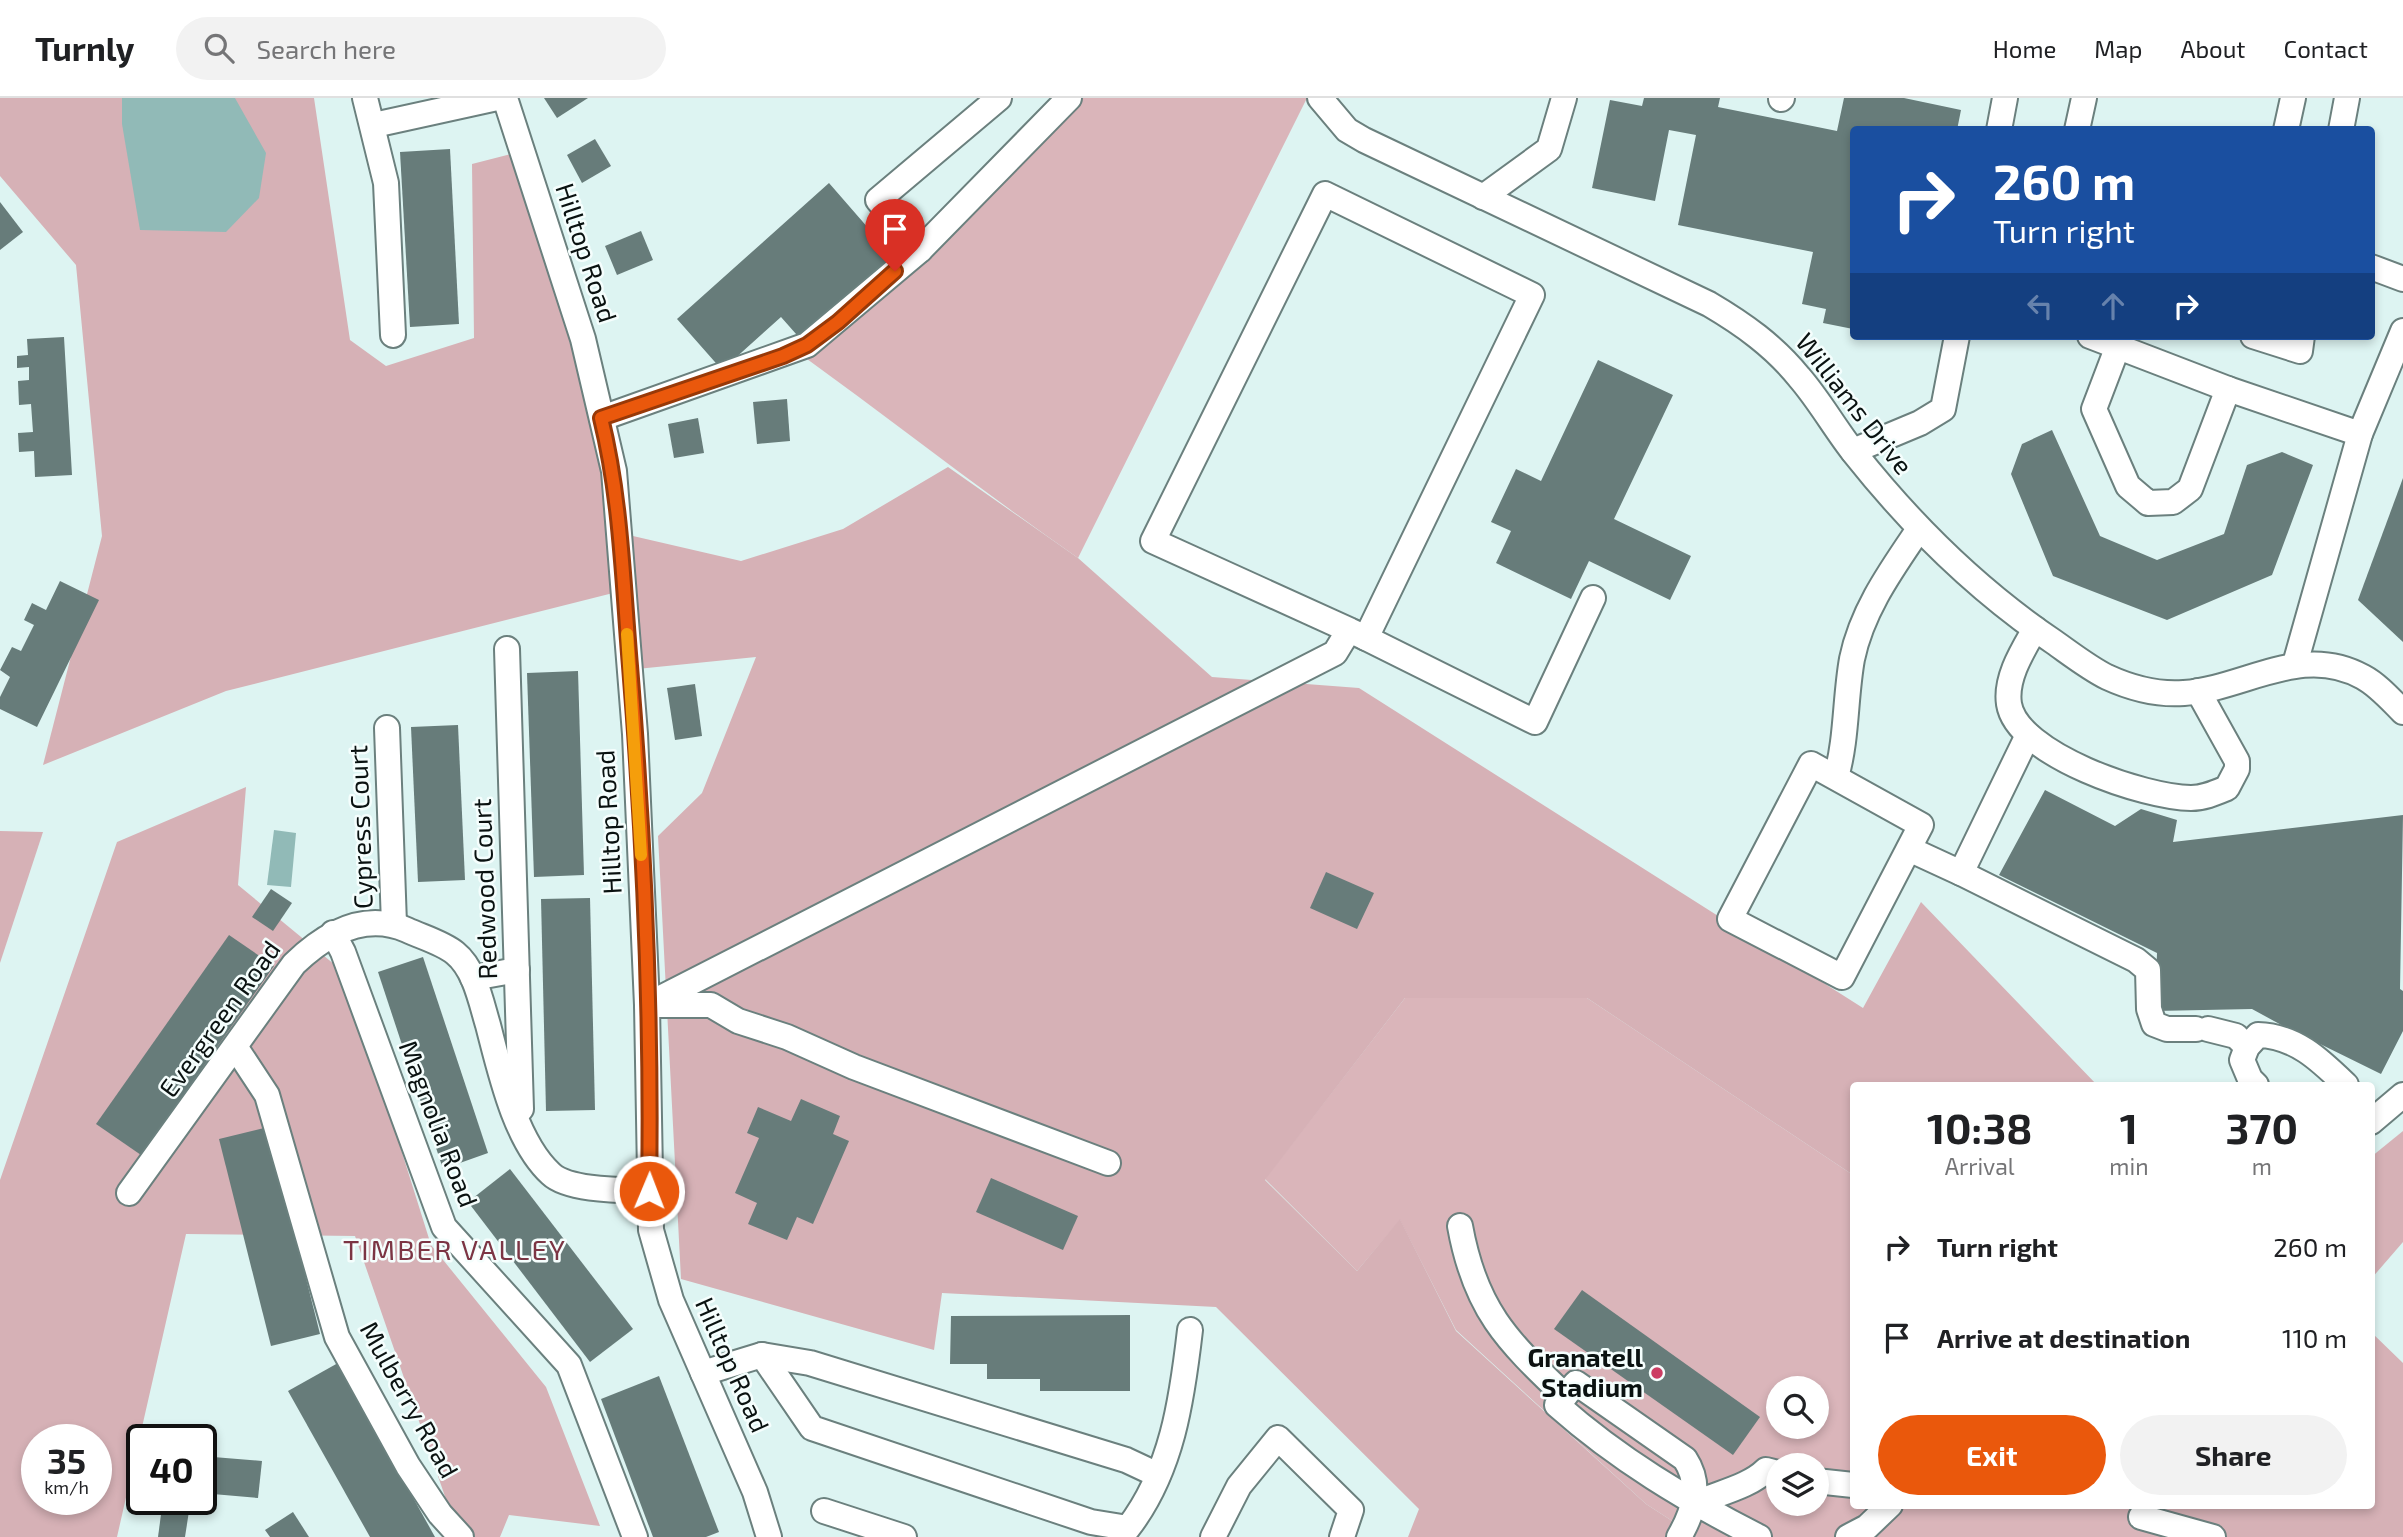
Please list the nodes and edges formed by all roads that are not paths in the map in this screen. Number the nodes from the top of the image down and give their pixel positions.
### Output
1 (365, 98) edge
2 (497, 98) edge
3 (505, 98) edge
4 (999, 98) edge
5 (1069, 98) edge
6 (1320, 98) edge
7 (1564, 98) edge
8 (2005, 98) edge
9 (2084, 98) edge
10 (2293, 98) edge
11 (2347, 98) edge
12 (374, 125) junction
13 (2000, 126) edge
14 (2078, 126) edge
15 (2288, 126) edge
16 (2342, 126) edge
17 (1483, 197) junction
18 (920, 250) junction
19 (2375, 268) edge
20 (2403, 279) edge
21 (2403, 331) edge
22 (393, 335) dead end
23 (1956, 340) edge
24 (2101, 340) edge
25 (2266, 340) edge
26 (2301, 340) edge
27 (2118, 346) junction
28 (2228, 389) junction
29 (601, 418) junction
30 (2360, 434) junction
31 (1853, 451) junction
32 (1919, 529) junction
33 (1593, 598) dead end
34 (2035, 629) junction
35 (1357, 634) junction
36 (507, 649) dead end
37 (2295, 664) junction
38 (2198, 691) junction
39 (2403, 712) edge
40 (387, 728) dead end
41 (2028, 735) junction
42 (1836, 777) junction
43 (1909, 849) junction
44 (1961, 873) junction
45 (394, 924) junction
46 (333, 933) junction
47 (517, 970) junction
48 (472, 978) junction
49 (647, 1005) junction
50 (2247, 1047) junction
51 (236, 1048) junction
52 (2253, 1082) edge
53 (2343, 1082) edge
54 (2403, 1095) edge
55 (2375, 1116) edge
56 (522, 1127) junction
57 (1108, 1163) dead end
58 (649, 1191) junction
59 (129, 1193) dead end
60 (1460, 1226) dead end
61 (1189, 1330) dead end
62 (762, 1355) junction
63 (703, 1373) junction
64 (1565, 1396) junction
65 (1766, 1470) edge
66 (1158, 1475) junction
67 (1829, 1482) edge
68 (1850, 1485) edge
69 (1694, 1504) junction
70 (1886, 1509) edge
71 (824, 1511) dead end
72 (2141, 1517) dead end
73 (461, 1537) edge
74 (635, 1537) edge
75 (769, 1537) edge
76 (904, 1537) edge
77 (1213, 1537) edge
78 (1342, 1537) edge
79 (1679, 1537) edge
80 (1759, 1537) edge
81 (1848, 1537) edge
82 (2213, 1537) edge

1 - 12 street
2 - 12 street
3 - 29 street, Hilltop Road
4 - 18 street
5 - 18 street
6 - 17 street, Williams Drive
7 - 17 street
8 - 13 street
9 - 14 street
10 - 15 street
11 - 16 street
12 - 22 street
17 - 31 street, Williams Drive
18 - 29 street
19 - 20 street
21 - 30 street
23 - 31 street
24 - 27 street
25 - 26 street
27 - 28 street
27 - 28 street
28 - 30 street
29 - 49 street, Hilltop Road
30 - 37 street
31 - 32 street, Williams Drive
32 - 34 street, Williams Drive
32 - 42 street
33 - 35 street
34 - 38 street, Williams Drive
34 - 41 street
35 - 35 street
35 - 49 street
36 - 47 street, Redwood Court
37 - 38 street, Williams Drive
37 - 39 street, Williams Drive
38 - 41 street
40 - 45 street, Cypress Court
41 - 44 street
42 - 43 street
42 - 43 street
43 - 44 street
44 - 50 street
45 - 46 street, Evergreen Road
45 - 48 street, Evergreen Road
46 - 51 street, Evergreen Road
46 - 74 street, Magnolia Road
47 - 48 street
47 - 56 street, Redwood Court
48 - 56 street, Evergreen Road
49 - 57 street
49 - 58 street, Hilltop Road
50 - 52 street
50 - 53 street
51 - 59 street, Evergreen Road
51 - 73 street, Mulberry Road
54 - 55 street
56 - 58 street, Evergreen Road
58 - 63 street, Hilltop Road
60 - 64 street
61 - 66 street
62 - 63 street
62 - 66 street
62 - 66 street
63 - 75 street, Hilltop Road
64 - 69 street
64 - 69 street
65 - 69 street
67 - 68 street
69 - 79 street
69 - 80 street
70 - 81 street
71 - 76 street
72 - 82 street
77 - 78 street

